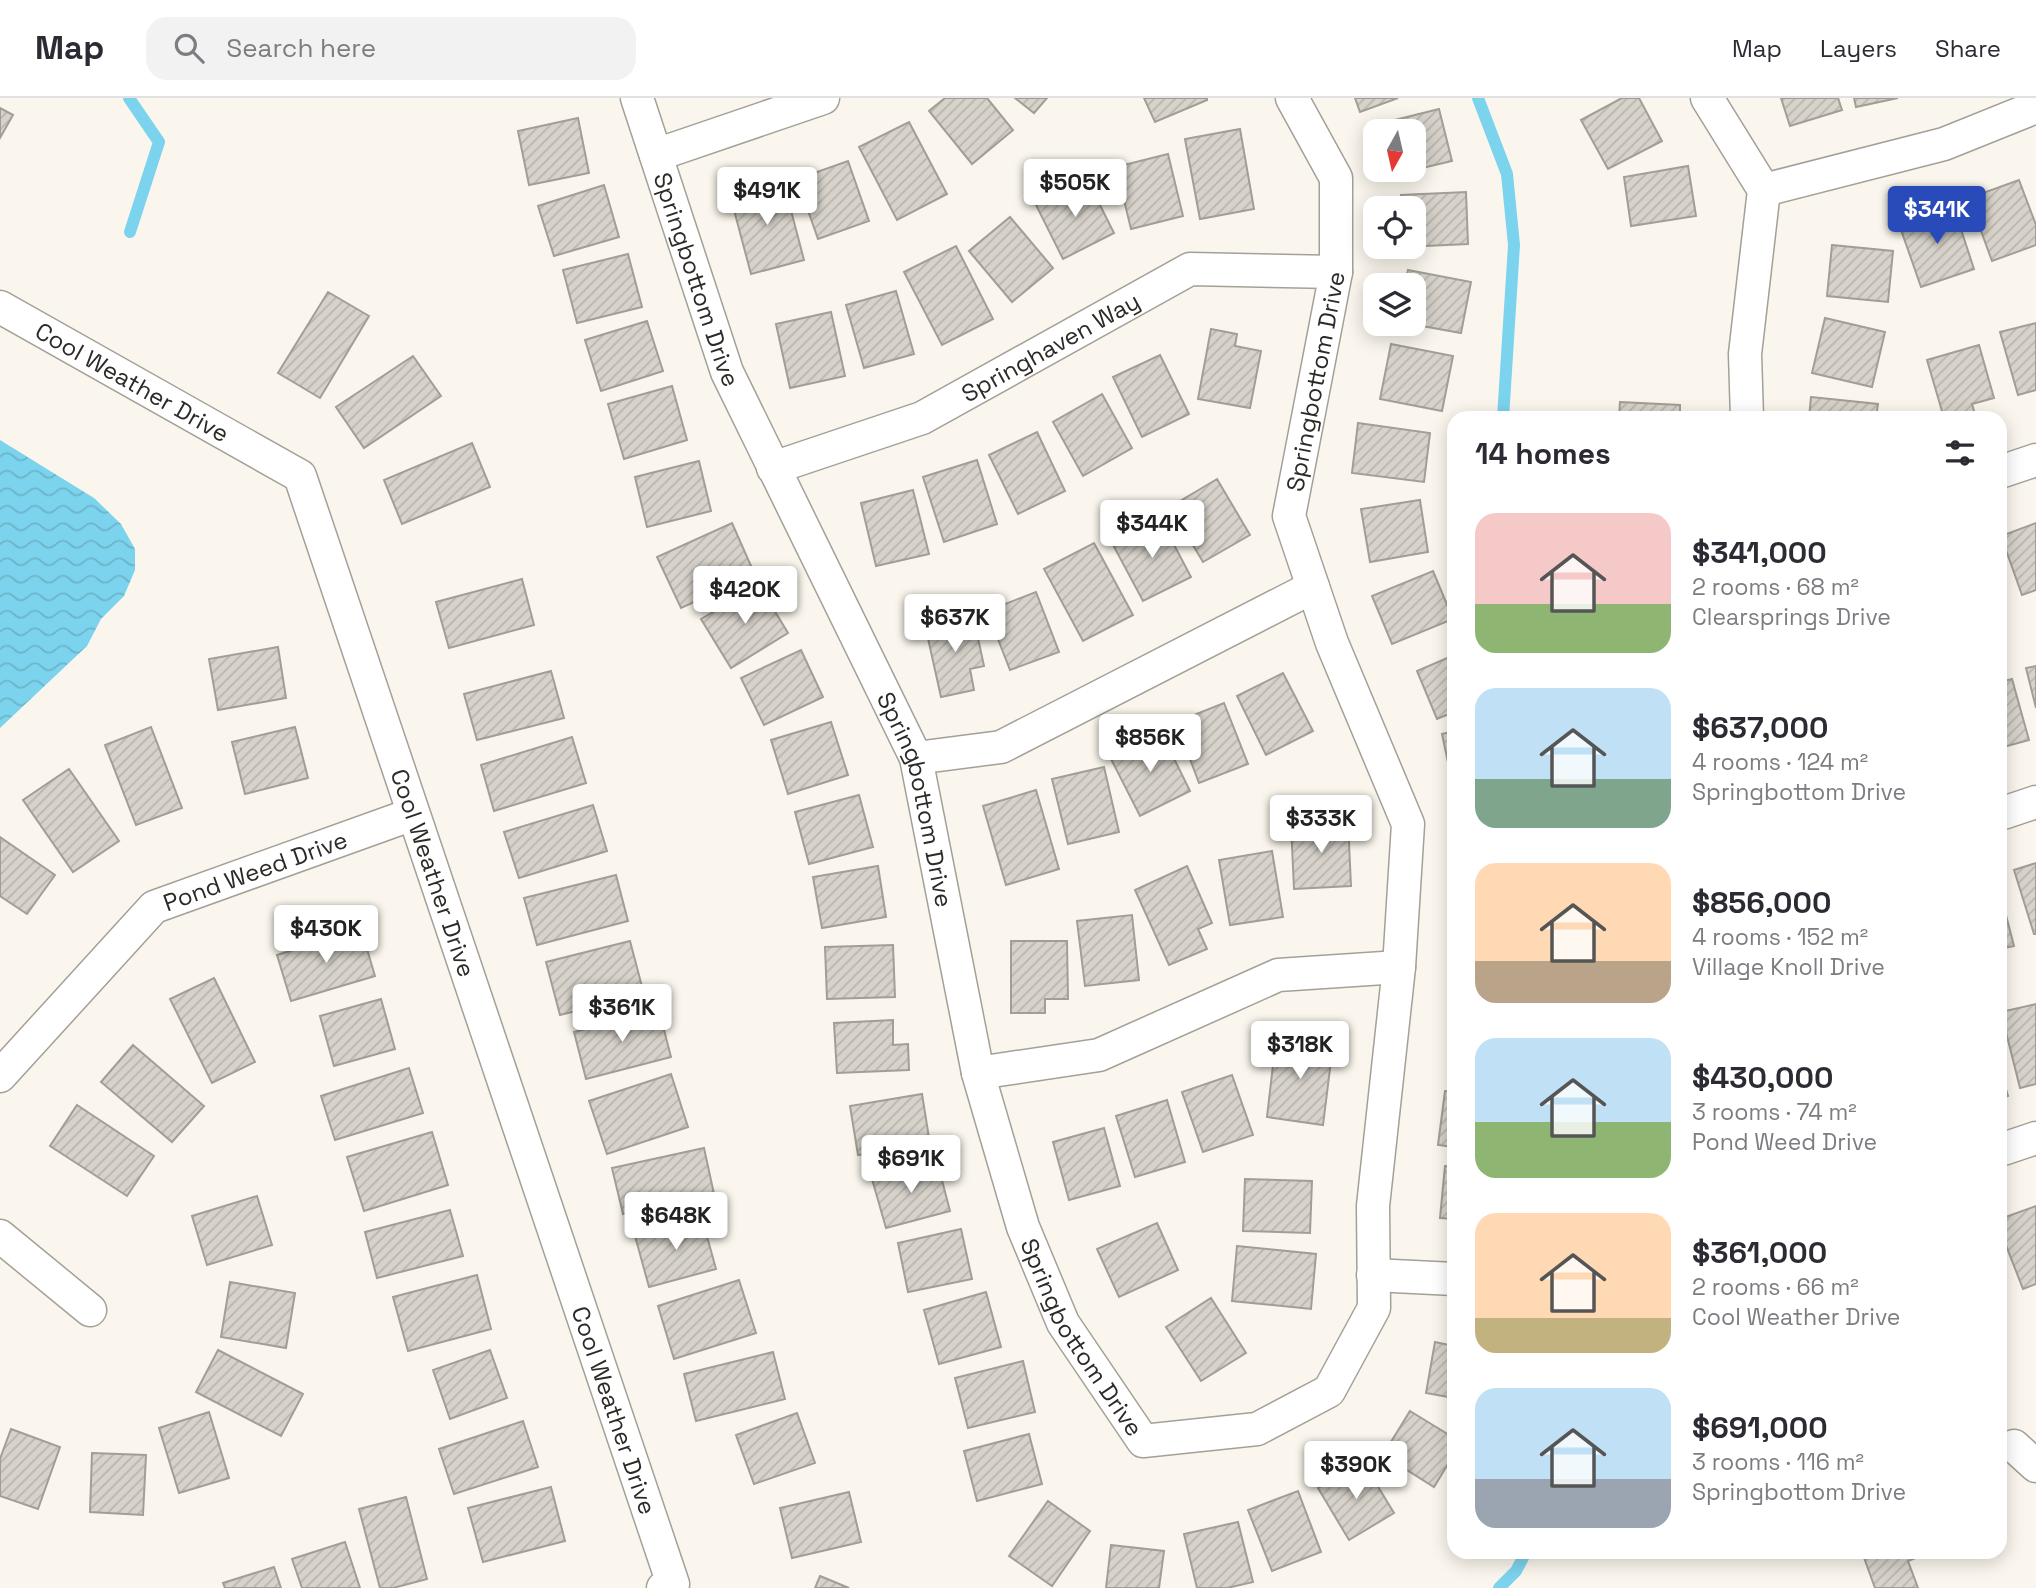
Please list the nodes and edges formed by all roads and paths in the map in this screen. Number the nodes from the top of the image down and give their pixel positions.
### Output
1 (637, 98) edge
2 (824, 98) edge
3 (1292, 98) edge
4 (1707, 98) edge
5 (2036, 107) edge
6 (656, 155) junction
7 (1764, 190) junction
8 (1336, 272) junction
9 (0, 307) edge
10 (1747, 411) edge
11 (2036, 460) edge
12 (774, 468) junction
13 (2007, 470) edge
14 (1313, 587) junction
15 (916, 758) junction
16 (2036, 802) edge
17 (2007, 812) edge
18 (413, 814) junction
19 (1399, 967) junction
20 (978, 1073) junction
21 (0, 1076) edge
22 (2036, 1138) edge
23 (2007, 1148) edge
24 (0, 1236) edge
25 (1373, 1275) junction
26 (1447, 1279) edge
27 (90, 1310) dead end
28 (663, 1588) edge

1 - 6 street, Springbottom Drive
2 - 6 street
3 - 8 street, Springbottom Drive
4 - 7 street
5 - 7 street
6 - 12 street, Springbottom Drive
7 - 10 street
8 - 12 street, Springhaven Way
8 - 14 street, Springbottom Drive
9 - 18 street, Cool Weather Drive
11 - 13 street
12 - 15 street, Springbottom Drive
14 - 15 street
14 - 19 street, Springbottom Drive
15 - 20 street, Springbottom Drive
16 - 17 street
18 - 21 street, Pond Weed Drive
18 - 28 street, Cool Weather Drive
19 - 20 street
19 - 25 street, Springbottom Drive
20 - 25 street, Springbottom Drive
22 - 23 street
24 - 27 street
25 - 26 street

